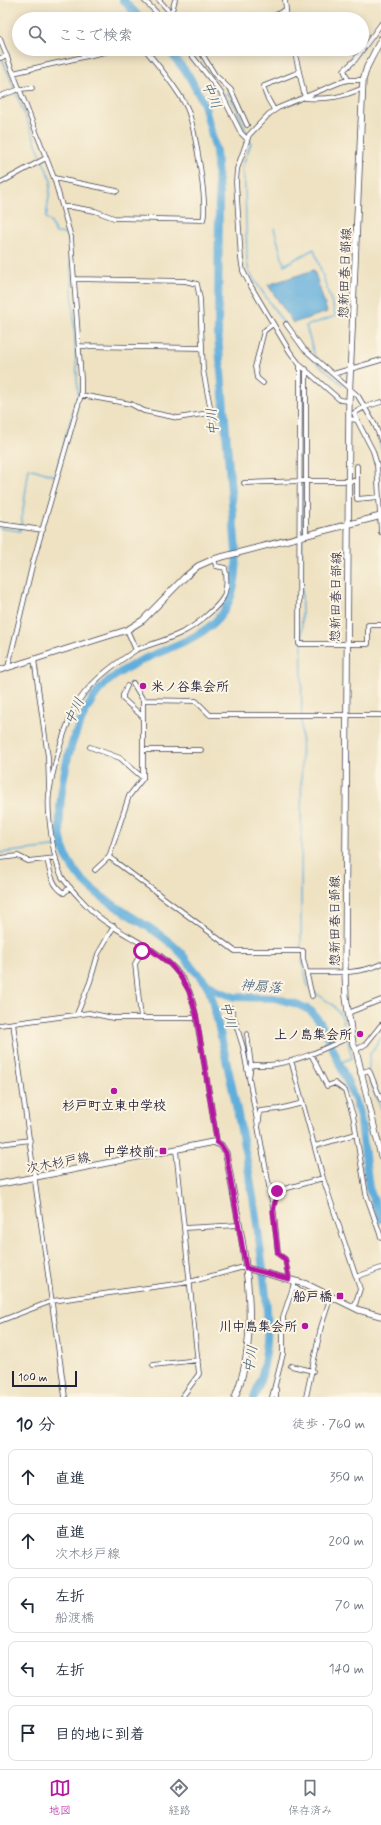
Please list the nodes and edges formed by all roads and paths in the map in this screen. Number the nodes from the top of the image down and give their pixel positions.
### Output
1 (144, 0) edge
2 (159, 0) edge
3 (175, 0) edge
4 (285, 0) edge
5 (285, 10) joint
6 (157, 12) edge
7 (169, 12) edge
8 (172, 12) edge
9 (281, 12) edge
10 (381, 24) edge
11 (381, 38) edge
12 (0, 39) edge
13 (369, 40) edge
14 (7, 56) junction
15 (87, 56) edge
16 (151, 56) edge
17 (192, 56) edge
18 (205, 56) edge
19 (296, 56) edge
20 (357, 56) edge
21 (0, 58) edge
22 (299, 72) junction
23 (13, 73) junction
24 (348, 80) junction
25 (363, 80) junction
26 (32, 88) dead end
27 (363, 88) junction
28 (20, 89) junction
29 (0, 96) edge
30 (305, 98) junction
31 (274, 110) junction
32 (247, 125) dead end
33 (247, 139) junction
34 (46, 158) junction
35 (54, 178) junction
36 (0, 183) edge
37 (117, 190) dead end
38 (63, 207) junction
39 (75, 279) junction
40 (272, 324) junction
41 (286, 324) dead end
42 (79, 346) junction
43 (202, 348) junction
44 (381, 360) edge
45 (300, 365) junction
46 (306, 369) junction
47 (351, 369) junction
48 (333, 374) junction
49 (263, 383) dead end
50 (349, 390) junction
51 (81, 395) junction
52 (349, 401) junction
53 (381, 402) edge
54 (363, 408) junction
55 (209, 413) dead end
56 (349, 419) junction
57 (357, 420) junction
58 (214, 426) dead end
59 (381, 440) edge
60 (357, 466) dead end
61 (306, 480) junction
62 (300, 481) junction
63 (347, 481) junction
64 (357, 481) junction
65 (244, 483) dead end
66 (379, 497) junction
67 (380, 516) edge
68 (0, 524) edge
69 (347, 525) junction
70 (43, 530) junction
71 (381, 532) edge
72 (303, 537) junction
73 (215, 558) junction
74 (381, 625) edge
75 (127, 630) junction
76 (346, 644) junction
77 (136, 650) junction
78 (34, 659) junction
79 (8, 667) junction
80 (0, 670) edge
81 (133, 683) dead end
82 (127, 686) dead end
83 (143, 700) junction
84 (346, 715) junction
85 (381, 715) edge
86 (143, 717) junction
87 (90, 746) dead end
88 (143, 750) junction
89 (200, 750) dead end
90 (142, 778) junction
91 (49, 795) junction
92 (109, 857) junction
93 (0, 858) edge
94 (56, 858) junction
95 (47, 859) junction
96 (95, 870) dead end
97 (70, 887) junction
98 (114, 926) junction
99 (145, 945) junction
100 (381, 964) edge
101 (306, 972) junction
102 (345, 972) junction
103 (312, 996) dead end
104 (381, 1000) edge
105 (231, 1008) dead end
106 (348, 1013) junction
107 (77, 1014) junction
108 (141, 1018) junction
109 (196, 1018) junction
110 (13, 1023) junction
111 (0, 1025) edge
112 (381, 1025) edge
113 (247, 1034) dead end
114 (352, 1036) junction
115 (356, 1050) junction
116 (311, 1054) junction
117 (291, 1060) junction
118 (251, 1065) junction
119 (360, 1073) junction
120 (249, 1078) junction
121 (381, 1100) edge
122 (303, 1103) junction
123 (258, 1127) junction
124 (356, 1134) junction
125 (30, 1140) junction
126 (217, 1142) junction
127 (0, 1144) edge
128 (315, 1146) junction
129 (176, 1150) junction
130 (381, 1156) edge
131 (35, 1178) junction
132 (323, 1178) junction
133 (0, 1184) edge
134 (273, 1211) junction
135 (239, 1226) junction
136 (184, 1228) junction
137 (381, 1237) edge
138 (246, 1268) junction
139 (381, 1268) edge
140 (356, 1277) junction
141 (288, 1279) junction
142 (190, 1282) junction
143 (294, 1284) junction
144 (330, 1299) junction
145 (52, 1301) junction
146 (354, 1308) junction
147 (381, 1316) edge
148 (0, 1321) edge
149 (198, 1360) junction
150 (153, 1365) dead end
151 (291, 1366) dead end
152 (313, 1371) junction
153 (276, 1385) junction
154 (65, 1397) edge
155 (182, 1397) edge
156 (235, 1397) edge
157 (272, 1397) edge
158 (276, 1397) edge
159 (306, 1397) edge

1 - 6 street
2 - 7 street
3 - 8 street
4 - 5 street
5 - 9 street
10 - 13 street
11 - 25 main road, 惣新田春日部線
12 - 14 street
14 - 21 street
14 - 23 street
15 - 23 street
16 - 38 street
17 - 33 street
18 - 32 street
19 - 22 street
20 - 24 street
22 - 30 street
22 - 31 street
23 - 28 street
24 - 25 street
24 - 30 street
25 - 27 main road, 惣新田春日部線
26 - 28 street
27 - 30 street
27 - 47 main road, 惣新田春日部線
28 - 29 street
28 - 34 street
30 - 31 street
31 - 33 street
33 - 40 street
34 - 35 street
34 - 36 street
35 - 37 street
35 - 38 street
38 - 39 street
39 - 42 street
39 - 43 street
40 - 45 street
40 - 49 street
41 - 48 street
42 - 43 street
42 - 51 street
43 - 58 street
44 - 47 street
45 - 46 street
45 - 62 street
46 - 52 street
46 - 61 street
47 - 48 street
47 - 50 main road, 惣新田春日部線
48 - 50 street
50 - 52 main road, 惣新田春日部線
50 - 54 street
51 - 55 street
51 - 70 street
52 - 56 main road, 惣新田春日部線
53 - 54 street
54 - 57 street
54 - 59 street
56 - 57 street
56 - 63 main road, 惣新田春日部線
57 - 66 street
60 - 64 street
61 - 62 street
61 - 63 street
61 - 72 street
62 - 65 street
62 - 72 street
63 - 64 street
63 - 69 main road, 惣新田春日部線
64 - 66 street
66 - 67 street
67 - 69 main road
67 - 71 street
68 - 70 street
69 - 72 main road
69 - 76 main road, 惣新田春日部線
70 - 79 street
72 - 73 main road
72 - 76 street
73 - 75 main road
73 - 77 street
74 - 76 street
75 - 77 street
75 - 78 main road
76 - 84 main road, 惣新田春日部線
77 - 91 street
78 - 79 main road
78 - 91 street
79 - 80 main road
81 - 83 street
82 - 86 street
83 - 84 street
83 - 86 street
84 - 85 street
84 - 102 main road, 惣新田春日部線
86 - 88 street
87 - 90 street
88 - 89 street
88 - 90 street
90 - 92 street
91 - 94 street
92 - 96 street
92 - 101 street
93 - 95 street
94 - 95 street
94 - 97 street
95 - 97 street
97 - 98 street
98 - 99 street
98 - 107 street
99 - 108 street
99 - 109 street
100 - 102 street
101 - 102 street
101 - 103 street
102 - 106 main road, 惣新田春日部線
104 - 106 street
105 - 120 street
106 - 114 main road, 惣新田春日部線
107 - 108 street
107 - 110 street
108 - 109 street
109 - 126 street
110 - 111 street
110 - 125 street
112 - 115 street
113 - 118 street
114 - 115 main road, 惣新田春日部線
114 - 116 street
115 - 119 main road, 惣新田春日部線
116 - 117 street
116 - 124 street
117 - 118 street
117 - 122 street
118 - 120 street
119 - 121 street
119 - 130 main road, 惣新田春日部線
120 - 123 street
122 - 123 street
122 - 128 street
123 - 134 street
124 - 128 street
124 - 137 street
125 - 127 street
125 - 131 street
126 - 129 main road, 次木杉戸線
126 - 135 main road
128 - 132 street
129 - 131 main road, 次木杉戸線
129 - 136 street
131 - 133 main road, 次木杉戸線
131 - 145 street
132 - 134 street
132 - 140 street
134 - 141 street
135 - 136 street
135 - 138 main road
136 - 142 street
138 - 141 main road
138 - 142 street
138 - 156 main road
139 - 140 street
140 - 146 street
141 - 143 main road
142 - 145 street
142 - 149 street
143 - 144 main road
143 - 144 street
143 - 153 street
144 - 146 main road
144 - 152 street
145 - 148 street
145 - 154 street
146 - 147 main road
149 - 150 street
149 - 155 street
151 - 152 street
152 - 159 street
153 - 157 street
153 - 158 street

